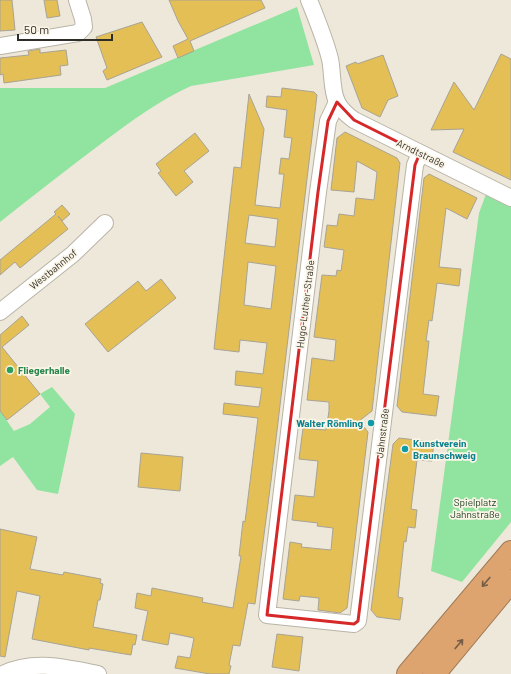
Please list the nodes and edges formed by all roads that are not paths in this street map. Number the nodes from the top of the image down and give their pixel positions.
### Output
1 (77, 0) edge
2 (309, 0) edge
3 (0, 46) edge
4 (337, 102) junction
5 (420, 153) junction
6 (511, 198) edge
7 (105, 223) dead end
8 (0, 312) edge
9 (511, 552) edge
10 (511, 581) edge
11 (267, 614) joint
12 (3, 674) edge
13 (98, 674) edge
14 (408, 674) edge
15 (434, 674) edge

1 - 3 street
2 - 4 street
4 - 5 street, Arndtstraße
4 - 11 street, Hugo-Luther-Straße
5 - 6 street, Arndtstraße
5 - 11 street, Jahnstraße
7 - 8 street, Westbahnhof
9 -> 14 highway
15 -> 10 highway
12 - 13 street

